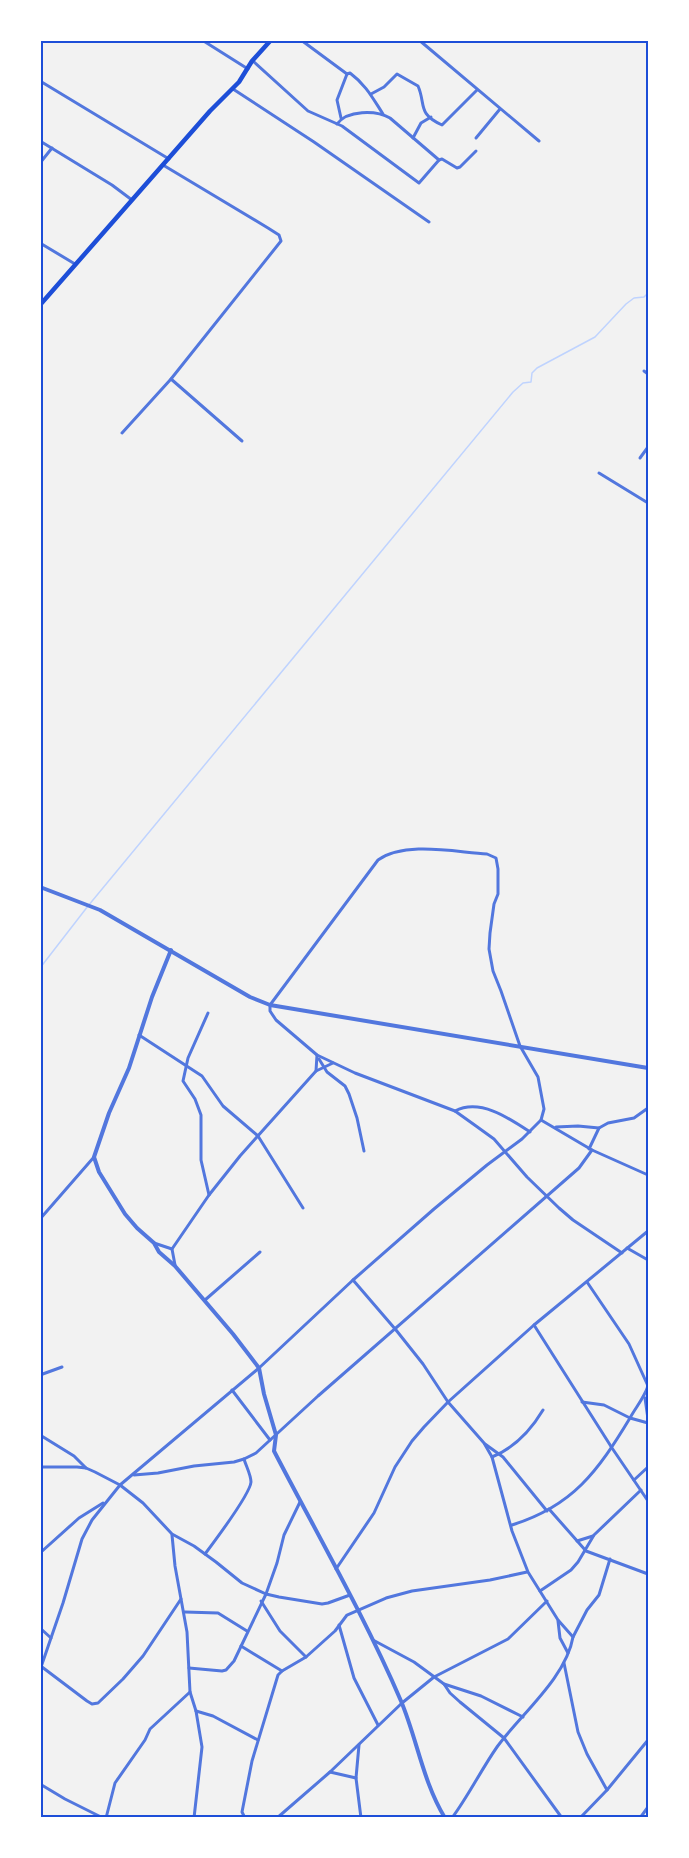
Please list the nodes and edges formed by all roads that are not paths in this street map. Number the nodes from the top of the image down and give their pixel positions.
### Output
1 (202, 40) edge
2 (271, 40) edge
3 (301, 40) edge
4 (419, 40) edge
5 (252, 61) junction
6 (248, 69) junction
7 (347, 74) junction
8 (40, 81) edge
9 (231, 88) junction
10 (477, 90) junction
11 (370, 94) junction
12 (500, 109) junction
13 (383, 114) junction
14 (430, 117) junction
15 (341, 118) junction
16 (337, 124) junction
17 (476, 138) dead end
18 (412, 139) junction
19 (40, 141) edge
20 (539, 141) dead end
21 (52, 148) junction
22 (476, 151) dead end
23 (169, 159) junction
24 (439, 160) junction
25 (40, 163) edge
26 (163, 165) junction
27 (132, 200) junction
28 (429, 222) dead end
29 (40, 243) edge
30 (75, 265) junction
31 (40, 305) edge
32 (644, 371) dead end
33 (648, 374) edge
34 (171, 379) junction
35 (122, 433) dead end
36 (242, 441) dead end
37 (648, 447) edge
38 (640, 458) dead end
39 (598, 472) dead end
40 (648, 503) edge
41 (40, 887) edge
42 (171, 950) junction
43 (270, 1005) junction
44 (208, 1013) dead end
45 (140, 1035) junction
46 (519, 1046) junction
47 (318, 1056) junction
48 (333, 1063) junction
49 (187, 1066) junction
50 (324, 1067) junction
51 (648, 1068) edge
52 (316, 1071) junction
53 (648, 1108) edge
54 (455, 1111) junction
55 (542, 1120) junction
56 (555, 1127) junction
57 (599, 1128) junction
58 (530, 1132) junction
59 (258, 1136) junction
60 (590, 1149) junction
61 (364, 1151) dead end
62 (505, 1153) junction
63 (94, 1157) junction
64 (648, 1175) edge
65 (209, 1195) junction
66 (547, 1196) junction
67 (303, 1208) dead end
68 (40, 1219) edge
69 (648, 1231) edge
70 (154, 1243) junction
71 (627, 1248) junction
72 (172, 1249) junction
73 (260, 1252) dead end
74 (622, 1253) junction
75 (648, 1260) edge
76 (176, 1266) junction
77 (352, 1280) junction
78 (587, 1282) junction
79 (205, 1300) junction
80 (534, 1325) junction
81 (396, 1330) junction
82 (62, 1367) dead end
83 (259, 1368) junction
84 (40, 1375) edge
85 (648, 1385) edge
86 (232, 1390) junction
87 (644, 1396) junction
88 (448, 1402) junction
89 (582, 1402) junction
90 (543, 1410) dead end
91 (630, 1418) junction
92 (648, 1421) edge
93 (276, 1434) junction
94 (40, 1435) edge
95 (270, 1440) junction
96 (484, 1443) junction
97 (612, 1448) junction
98 (500, 1454) junction
99 (492, 1457) junction
100 (244, 1459) junction
101 (40, 1467) edge
102 (648, 1467) edge
103 (86, 1468) junction
104 (132, 1475) junction
105 (634, 1480) junction
106 (120, 1485) junction
107 (641, 1490) junction
108 (648, 1501) edge
109 (105, 1502) junction
110 (300, 1502) junction
111 (548, 1510) junction
112 (86, 1514) junction
113 (92, 1520) junction
114 (511, 1525) junction
115 (172, 1534) junction
116 (594, 1535) junction
117 (577, 1541) junction
118 (585, 1551) junction
119 (40, 1553) edge
120 (205, 1554) junction
121 (610, 1559) junction
122 (336, 1569) junction
123 (528, 1572) junction
124 (648, 1574) edge
125 (540, 1591) junction
126 (266, 1594) junction
127 (350, 1595) junction
128 (181, 1599) junction
129 (261, 1601) junction
130 (547, 1601) junction
131 (357, 1610) junction
132 (184, 1612) junction
133 (558, 1620) junction
134 (339, 1625) junction
135 (40, 1628) edge
136 (247, 1631) junction
137 (573, 1637) junction
138 (51, 1638) junction
139 (372, 1640) junction
140 (241, 1646) junction
141 (568, 1653) junction
142 (306, 1657) junction
143 (564, 1663) junction
144 (189, 1668) junction
145 (41, 1669) edge
146 (282, 1671) junction
147 (434, 1677) junction
148 (444, 1684) junction
149 (190, 1692) junction
150 (402, 1703) junction
151 (196, 1711) junction
152 (523, 1717) junction
153 (378, 1725) junction
154 (504, 1738) junction
155 (258, 1740) junction
156 (648, 1740) edge
157 (359, 1743) junction
158 (330, 1772) junction
159 (356, 1778) junction
160 (40, 1784) edge
161 (607, 1790) junction
162 (648, 1807) edge
163 (105, 1818) edge
164 (194, 1818) edge
165 (245, 1818) edge
166 (277, 1818) edge
167 (361, 1818) edge
168 (445, 1818) edge
169 (452, 1818) edge
170 (562, 1818) edge
171 (580, 1818) edge
172 (640, 1818) edge

1 - 6 street
2 - 5 highway
3 - 7 street
4 - 10 street
5 - 6 highway
5 - 16 street
6 - 9 highway
7 - 11 street
7 - 15 street
8 - 23 street
9 - 23 highway
9 - 28 street
10 - 12 street
10 - 14 street
11 - 13 street
11 - 14 street
12 - 17 street
12 - 20 street
13 - 15 street
13 - 18 street
14 - 18 street
15 - 16 street
16 - 24 street
18 - 24 street
19 - 21 street
21 - 25 street
21 - 27 street
22 - 24 street
23 - 26 highway
26 - 27 highway
26 - 34 street
27 - 30 highway
29 - 30 street
30 - 31 highway
32 - 33 street
34 - 35 street
34 - 36 street
37 - 38 street
39 - 40 street
41 - 42 street
42 - 43 street
42 - 45 street
43 - 46 street
43 - 46 street
43 - 47 street
44 - 49 street
45 - 49 street
45 - 63 street
46 - 51 street
46 - 55 street
47 - 48 street
47 - 50 street
47 - 52 street
48 - 50 street
48 - 54 street
49 - 59 street
49 - 65 street
50 - 52 street
50 - 61 street
52 - 59 street
53 - 57 street
54 - 58 street
54 - 62 street
55 - 56 street
55 - 58 street
56 - 57 street
56 - 60 street
57 - 60 street
58 - 62 street
59 - 65 street
59 - 67 street
60 - 64 street
60 - 66 street
62 - 66 street
62 - 77 street
63 - 68 street
63 - 70 street
65 - 72 street
66 - 74 street
66 - 81 street
69 - 71 street
70 - 72 street
70 - 76 street
71 - 74 street
71 - 75 street
72 - 76 street
73 - 79 street
74 - 78 street
76 - 79 street
77 - 81 street
77 - 83 street
78 - 80 street
78 - 85 street
79 - 83 street
80 - 88 street
80 - 89 street
81 - 88 street
81 - 93 street
82 - 84 street
83 - 86 street
83 - 93 street
85 - 87 street
86 - 95 street
86 - 104 street
87 - 91 street
87 - 92 street
88 - 96 street
88 - 122 street
89 - 91 street
89 - 97 street
90 - 98 street
91 - 92 street
91 - 97 street
93 - 95 street
93 - 110 street
94 - 103 street
95 - 100 street
96 - 98 street
96 - 99 street
97 - 105 street
97 - 111 street
98 - 99 street
98 - 111 street
99 - 114 street
100 - 104 street
100 - 120 street
101 - 103 street
102 - 105 street
103 - 106 street
104 - 106 street
105 - 107 street
106 - 109 street
106 - 115 street
107 - 108 street
107 - 116 street
109 - 112 street
109 - 113 street
110 - 122 street
110 - 126 street
111 - 114 street
111 - 117 street
112 - 113 street
112 - 119 street
113 - 138 street
114 - 123 street
115 - 120 street
115 - 128 street
116 - 117 street
116 - 118 street
117 - 118 street
118 - 121 street
118 - 125 street
120 - 126 street
121 - 124 street
121 - 137 street
122 - 127 street
123 - 125 street
123 - 131 street
125 - 130 street
126 - 127 street
126 - 129 street
127 - 131 street
128 - 132 street
128 - 145 street
129 - 136 street
129 - 142 street
130 - 133 street
130 - 147 street
131 - 134 street
131 - 139 street
132 - 136 street
132 - 144 street
133 - 137 street
133 - 141 street
134 - 142 street
134 - 153 street
135 - 138 street
136 - 140 street
137 - 141 street
138 - 145 street
139 - 147 street
139 - 150 street
140 - 144 street
140 - 146 street
141 - 143 street
142 - 146 street
143 - 152 street
143 - 161 street
144 - 149 street
146 - 155 street
147 - 148 street
147 - 150 street
148 - 152 street
148 - 154 street
149 - 151 street
149 - 163 street
150 - 153 street
150 - 168 street
151 - 155 street
151 - 164 street
152 - 154 street
153 - 157 street
154 - 169 street
154 - 170 street
155 - 165 street
156 - 161 street
157 - 158 street
157 - 159 street
158 - 159 street
158 - 166 street
159 - 167 street
160 - 163 street
161 - 171 street
162 - 172 street

